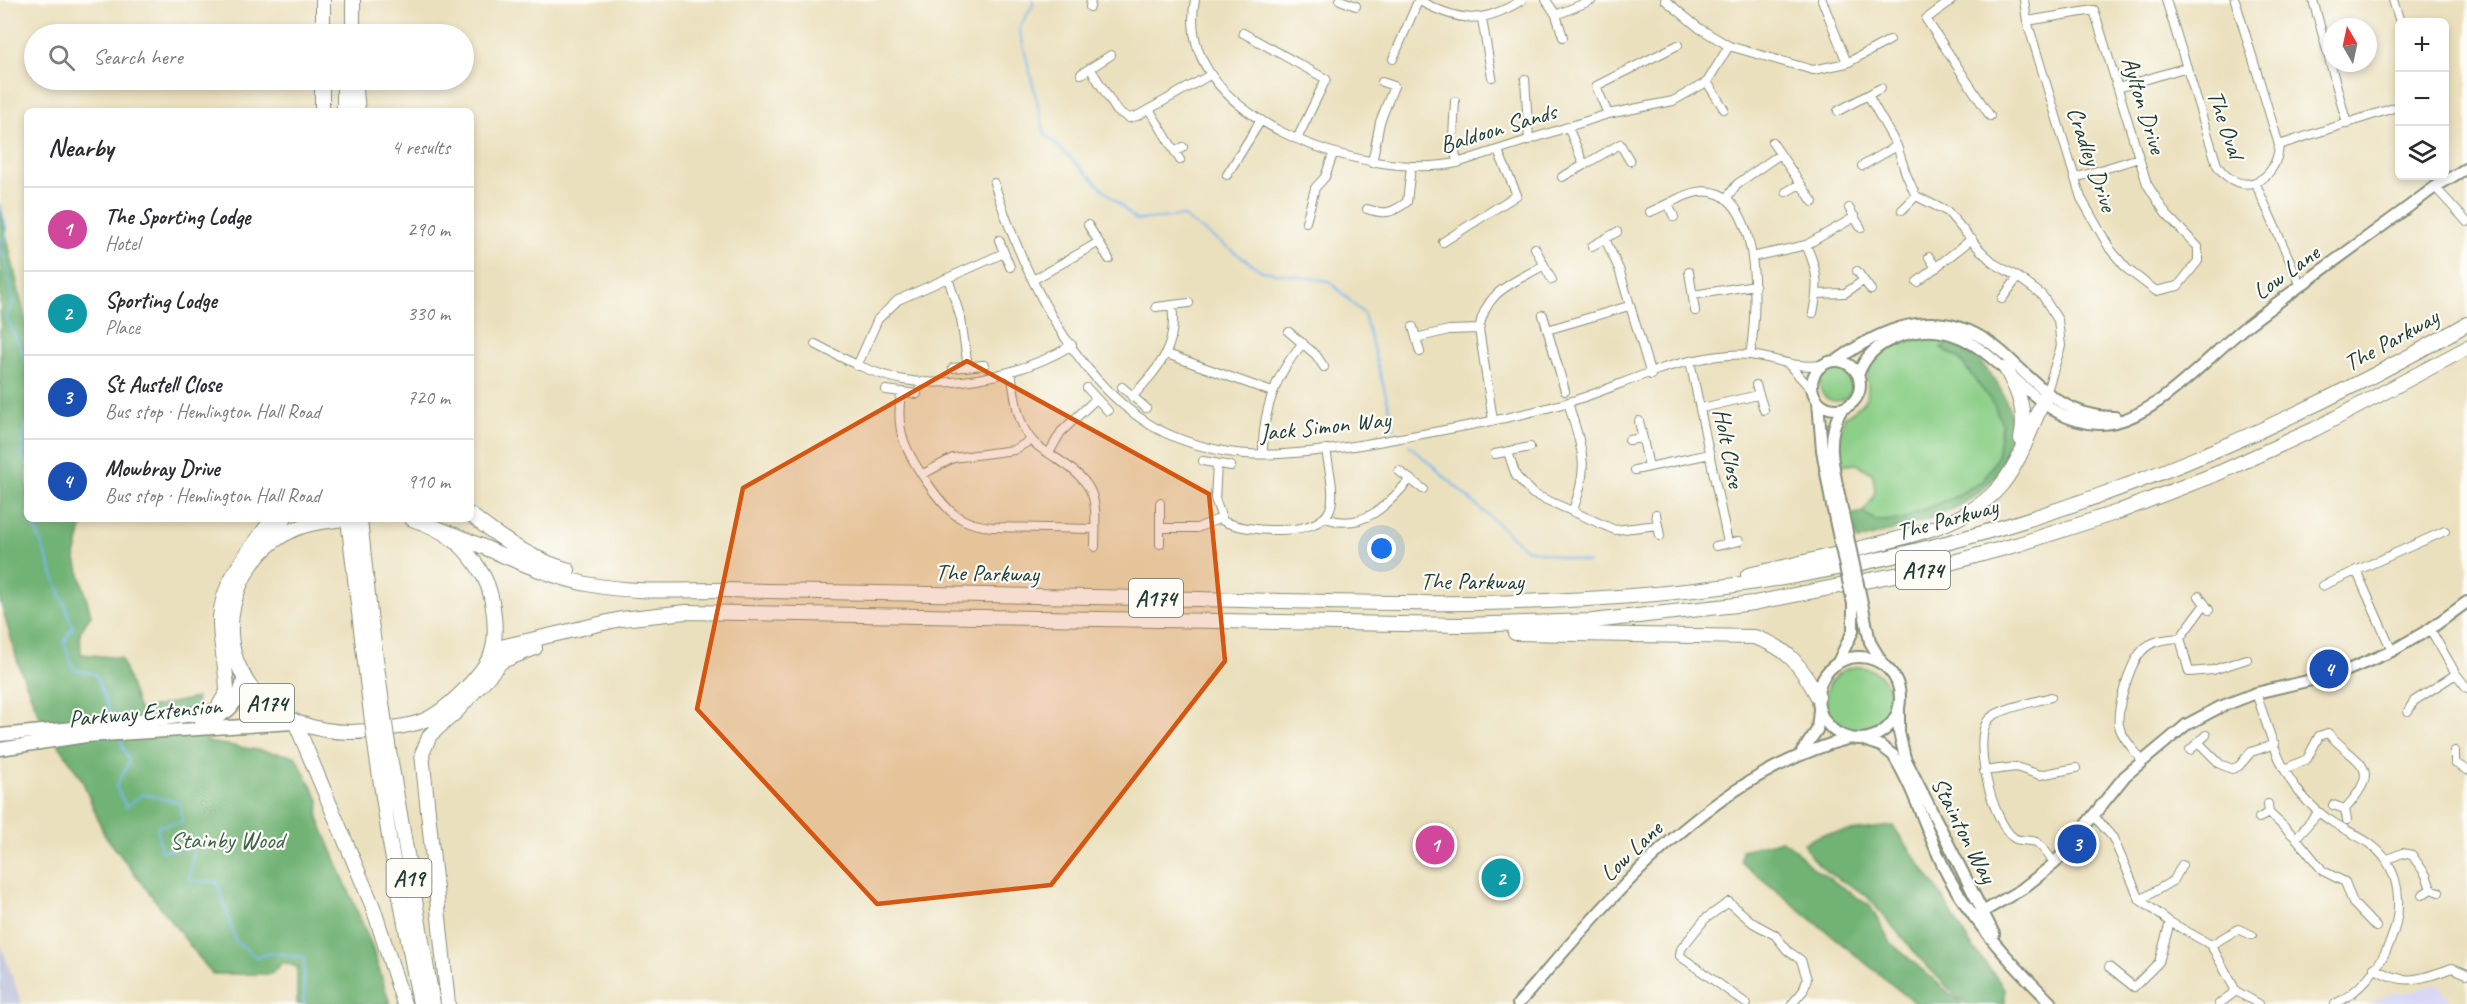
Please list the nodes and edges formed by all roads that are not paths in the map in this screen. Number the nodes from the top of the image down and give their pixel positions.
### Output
1 (323, 0) edge
2 (331, 0) edge
3 (344, 0) edge
4 (353, 0) edge
5 (1195, 0) edge
6 (1340, 0) edge
7 (1418, 0) edge
8 (1522, 0) edge
9 (1546, 0) edge
10 (1592, 0) edge
11 (1665, 0) edge
12 (1822, 0) edge
13 (1951, 0) edge
14 (2024, 0) edge
15 (2166, 0) edge
16 (2235, 0) edge
17 (2313, 0) edge
18 (2394, 0) edge
19 (1356, 6) dead end
20 (1556, 15) junction
21 (2399, 18) edge
22 (1482, 19) junction
23 (2027, 21) junction
24 (323, 24) edge
25 (331, 24) edge
26 (344, 24) edge
27 (353, 24) edge
28 (1243, 33) dead end
29 (1563, 37) dead end
30 (1890, 40) dead end
31 (1678, 45) dead end
32 (1729, 46) junction
33 (1111, 55) dead end
34 (1393, 59) dead end
35 (1847, 63) junction
36 (2187, 67) junction
37 (1090, 68) junction
38 (1081, 74) dead end
39 (1210, 75) junction
40 (1492, 77) dead end
41 (1525, 80) dead end
42 (1382, 82) dead end
43 (1707, 82) junction
44 (1881, 88) dead end
45 (2118, 88) junction
46 (322, 90) edge
47 (331, 90) edge
48 (344, 90) edge
49 (356, 90) edge
50 (1868, 95) junction
51 (1455, 101) dead end
52 (322, 108) edge
53 (331, 108) edge
54 (344, 108) edge
55 (358, 108) edge
56 (2395, 108) edge
57 (1149, 109) junction
58 (1724, 109) dead end
59 (1838, 111) dead end
60 (1608, 114) junction
61 (1990, 116) dead end
62 (1261, 120) junction
63 (2348, 123) junction
64 (1568, 127) junction
65 (1297, 139) junction
66 (1529, 140) junction
67 (1772, 142) dead end
68 (2279, 145) junction
69 (1897, 146) junction
70 (1183, 147) dead end
71 (1498, 151) junction
72 (1175, 152) junction
73 (1334, 154) junction
74 (1779, 155) junction
75 (2139, 158) junction
76 (1180, 160) dead end
77 (1630, 161) dead end
78 (1372, 163) junction
79 (1457, 163) junction
80 (1584, 165) junction
81 (1862, 166) dead end
82 (1411, 167) junction
83 (2467, 168) edge
84 (1227, 175) dead end
85 (1562, 177) dead end
86 (2075, 178) junction
87 (2255, 182) junction
88 (994, 183) dead end
89 (1800, 184) junction
90 (2436, 187) junction
91 (1786, 192) dead end
92 (1916, 196) junction
93 (1726, 199) junction
94 (1813, 202) dead end
95 (1668, 204) junction
96 (1849, 208) dead end
97 (1367, 209) dead end
98 (1902, 210) dead end
99 (1650, 212) dead end
100 (1674, 217) dead end
101 (1855, 218) junction
102 (1306, 222) dead end
103 (2467, 222) edge
104 (1088, 225) dead end
105 (1861, 228) dead end
106 (1617, 232) dead end
107 (1972, 239) junction
108 (999, 240) dead end
109 (1605, 240) junction
110 (1099, 242) junction
111 (1443, 242) dead end
112 (1806, 245) junction
113 (1592, 246) dead end
114 (1535, 248) dead end
115 (1004, 253) junction
116 (1752, 257) junction
117 (1929, 257) dead end
118 (1109, 259) dead end
119 (2198, 261) joint
120 (1544, 265) junction
121 (1010, 267) dead end
122 (1936, 268) junction
123 (1857, 271) dead end
124 (1689, 272) dead end
125 (2018, 277) junction
126 (948, 278) junction
127 (1033, 280) junction
128 (1552, 280) dead end
129 (1863, 281) junction
130 (1917, 282) dead end
131 (1755, 285) junction
132 (2301, 286) junction
133 (1871, 290) dead end
134 (1817, 294) junction
135 (1693, 295) junction
136 (2002, 299) dead end
137 (1189, 303) dead end
138 (1172, 304) junction
139 (1629, 306) junction
140 (1156, 307) dead end
141 (1695, 311) dead end
142 (1813, 313) dead end
143 (1543, 315) dead end
144 (2467, 324) edge
145 (1413, 327) dead end
146 (1479, 329) junction
147 (1547, 330) junction
148 (1289, 332) dead end
149 (1416, 338) junction
150 (1304, 343) junction
151 (815, 344) dead end
152 (1072, 345) junction
153 (2467, 348) edge
154 (1420, 352) dead end
155 (1167, 354) junction
156 (1750, 355) junction
157 (1690, 361) junction
158 (1836, 361) junction
159 (984, 365) dead end
160 (1822, 365) junction
161 (857, 366) junction
162 (1790, 366) junction
163 (968, 367) junction
164 (953, 368) dead end
165 (1324, 368) dead end
166 (2006, 369) junction
167 (1011, 372) junction
168 (1651, 375) junction
169 (1858, 375) junction
170 (1756, 385) dead end
171 (1122, 387) dead end
172 (1087, 388) dead end
173 (886, 390) dead end
174 (1812, 390) junction
175 (1564, 391) dead end
176 (1272, 392) junction
177 (901, 393) junction
178 (916, 394) dead end
179 (1758, 395) junction
180 (1132, 397) junction
181 (2044, 398) junction
182 (1096, 399) junction
183 (1568, 402) junction
184 (1818, 402) junction
185 (1146, 408) dead end
186 (1702, 408) junction
187 (1842, 409) junction
188 (1764, 410) dead end
189 (1108, 411) dead end
190 (1493, 420) junction
191 (1640, 421) dead end
192 (1642, 438) junction
193 (1031, 440) junction
194 (1629, 440) dead end
195 (1530, 447) dead end
196 (1326, 449) junction
197 (1508, 452) junction
198 (1049, 453) junction
199 (1263, 454) junction
200 (1495, 454) dead end
201 (1710, 454) junction
202 (1203, 461) dead end
203 (1217, 465) junction
204 (1231, 466) dead end
205 (1649, 467) junction
206 (1635, 470) dead end
207 (1399, 471) dead end
208 (2010, 472) junction
209 (923, 474) junction
210 (1410, 479) junction
211 (1423, 489) dead end
212 (1836, 500) junction
213 (1160, 503) dead end
214 (1574, 510) junction
215 (1656, 514) dead end
216 (474, 517) edge
217 (1221, 518) junction
218 (1326, 518) junction
219 (270, 522) edge
220 (282, 522) edge
221 (323, 522) edge
222 (347, 522) edge
223 (360, 522) edge
224 (429, 524) edge
225 (1658, 525) junction
226 (1160, 528) junction
227 (1095, 529) junction
228 (2445, 531) dead end
229 (1660, 536) dead end
230 (1738, 541) dead end
231 (1728, 543) junction
232 (357, 544) junction
233 (1160, 544) dead end
234 (1716, 546) dead end
235 (1095, 547) dead end
236 (263, 551) junction
237 (2356, 570) junction
238 (2322, 586) dead end
239 (721, 590) junction
240 (2199, 596) dead end
241 (1592, 601) junction
242 (2467, 602) edge
243 (1858, 603) junction
244 (652, 616) junction
245 (1339, 623) junction
246 (2430, 629) junction
247 (2180, 638) junction
248 (2392, 651) junction
249 (490, 656) junction
250 (2247, 659) dead end
251 (1837, 664) junction
252 (1888, 669) junction
253 (2456, 674) junction
254 (244, 675) junction
255 (485, 678) junction
256 (2467, 688) edge
257 (2256, 693) junction
258 (2050, 697) dead end
259 (1819, 702) junction
260 (1899, 708) junction
261 (2408, 711) dead end
262 (294, 723) junction
263 (137, 725) junction
264 (85, 731) junction
265 (0, 735) edge
266 (2206, 735) dead end
267 (1856, 739) junction
268 (2198, 742) junction
269 (2275, 744) junction
270 (0, 748) edge
271 (2190, 750) dead end
272 (383, 751) junction
273 (2455, 751) dead end
274 (1797, 756) junction
275 (2142, 759) junction
276 (2076, 768) dead end
277 (2285, 769) junction
278 (2467, 770) edge
279 (1984, 771) junction
280 (2268, 804) dead end
281 (2333, 805) dead end
282 (2345, 809) junction
283 (2269, 813) junction
284 (2318, 813) junction
285 (2093, 815) junction
286 (2259, 818) dead end
287 (2347, 820) dead end
288 (2295, 838) junction
289 (2386, 860) junction
290 (2055, 862) junction
291 (2182, 865) dead end
292 (2422, 895) dead end
293 (2140, 900) junction
294 (1978, 915) junction
295 (2170, 922) junction
296 (2376, 927) dead end
297 (2252, 936) dead end
298 (2211, 945) junction
299 (2109, 967) dead end
300 (2374, 968) junction
301 (2467, 974) edge
302 (2236, 991) junction
303 (404, 1004) edge
304 (420, 1004) edge
305 (433, 1004) edge
306 (448, 1004) edge
307 (1518, 1004) edge
308 (1746, 1004) edge
309 (1792, 1004) edge
310 (2052, 1004) edge
311 (2219, 1004) edge
312 (2259, 1004) edge
313 (2335, 1004) edge

1 - 24 highway
2 - 25 highway
3 - 26 highway
4 - 27 highway
5 - 39 street, Baldoon Sands
6 - 19 street
7 - 22 street
7 - 34 street
8 - 22 street
9 - 20 street
10 - 20 street
11 - 32 street
12 - 35 street
13 - 61 street
14 - 23 street, Cradley Drive
15 - 36 street, The Oval
16 - 68 street, The Oval
17 - 63 street
18 - 21 street
20 - 29 street
22 - 40 street
23 - 45 street, Aylton Drive
23 - 86 street, Cradley Drive
28 - 65 street
30 - 35 street
31 - 60 street
32 - 35 street
32 - 43 street, Baldoon Sands
33 - 37 street
36 - 45 street
36 - 87 street, The Oval
37 - 38 street
37 - 57 street
39 - 57 street
39 - 62 street, Baldoon Sands
41 - 66 street
42 - 78 street
43 - 58 street
43 - 60 street, Baldoon Sands
44 - 50 street
45 - 75 street, Aylton Drive
46 - 52 highway
47 - 53 highway
48 - 54 highway
49 - 55 highway
50 - 59 street
50 - 69 street
51 - 79 street
56 - 63 street
57 - 72 street
60 - 64 street, Baldoon Sands
62 - 65 street, Baldoon Sands
62 - 84 street
63 - 68 street
64 - 66 street, Baldoon Sands
64 - 80 street
65 - 73 street, Baldoon Sands
66 - 71 street, Baldoon Sands
67 - 74 street
68 - 87 street, The Oval
69 - 81 street
69 - 92 street
70 - 72 street
71 - 79 street, Baldoon Sands
71 - 111 street
72 - 76 street
73 - 78 street, Baldoon Sands
73 - 102 street
74 - 89 street
74 - 93 street
75 - 86 street
75 - 119 street, Aylton Drive
77 - 80 street
78 - 82 street, Baldoon Sands
79 - 82 street, Baldoon Sands
80 - 85 street
82 - 97 street
83 - 90 main road, Low Lane
86 - 119 street, Cradley Drive
87 - 132 street
88 - 127 street, Jack Simon Way
89 - 91 street
89 - 94 street
90 - 103 street
90 - 132 main road, Low Lane
92 - 98 street
92 - 107 street
93 - 95 street
93 - 116 street
95 - 99 street
95 - 100 street
96 - 101 street
101 - 105 street
101 - 112 street
104 - 110 street
106 - 109 street
107 - 122 street
107 - 125 street
108 - 115 street
109 - 113 street
109 - 139 street
110 - 118 street
110 - 127 street
112 - 116 street
112 - 134 street
114 - 120 street
115 - 121 street
115 - 126 street
116 - 131 street
117 - 122 street
120 - 128 street
120 - 146 street
122 - 130 street
123 - 129 street
124 - 135 street
125 - 136 street
125 - 181 street
126 - 161 street
126 - 163 street
127 - 152 street, Jack Simon Way
129 - 133 street
129 - 134 street
131 - 135 street
131 - 156 street
132 - 181 main road, Low Lane
134 - 142 street
135 - 141 street
137 - 138 street
138 - 140 street
138 - 155 street
139 - 147 street
139 - 168 street
143 - 147 street
144 - 241 highway, The Parkway / A174
145 - 149 street
146 - 149 street
146 - 190 street
147 - 175 street
148 - 150 street
149 - 154 street
150 - 165 street
150 - 176 street
151 - 161 street
152 - 167 street
152 - 199 street, Jack Simon Way
153 - 245 highway, The Parkway / A174
155 - 176 street
155 - 180 street
156 - 157 street, Jack Simon Way
156 - 162 street, Jack Simon Way
157 - 168 street, Jack Simon Way
157 - 186 street, Holt Close
158 - 160 main road
158 - 169 main road
158 - 181 main road, Low Lane
159 - 163 street
160 - 162 street, Jack Simon Way
160 - 174 main road
161 - 167 street
162 - 174 street
163 - 164 street
166 - 169 main road, Low Lane
166 - 181 main road, Low Lane
166 - 208 highway
167 - 193 street
168 - 183 street, Jack Simon Way
169 - 187 main road
170 - 179 street
171 - 180 street
172 - 182 street
173 - 177 street
174 - 184 main road
176 - 199 street
177 - 178 street
177 - 209 street
179 - 186 street
179 - 188 street
180 - 185 street
181 - 208 highway
182 - 189 street
182 - 198 street
183 - 190 street, Jack Simon Way
183 - 214 street
184 - 187 main road
184 - 212 main road
186 - 201 street, Holt Close
187 - 212 main road
190 - 196 street, Jack Simon Way
191 - 192 street
192 - 194 street
192 - 205 street
193 - 198 street
193 - 209 street
195 - 197 street
196 - 199 street, Jack Simon Way
196 - 218 street
197 - 200 street
197 - 214 street
198 - 227 street
201 - 205 street
201 - 231 street, Holt Close
202 - 203 street
203 - 204 street
203 - 217 street
205 - 206 street
207 - 210 street
208 - 241 highway
209 - 227 street
210 - 211 street
210 - 218 street
212 - 243 main road, bridge
213 - 226 street
214 - 225 street
215 - 225 street
216 - 239 highway
217 - 218 street
217 - 226 street
219 - 263 highway
220 - 236 highway
221 - 236 highway, A174
222 - 232 highway, A19
223 - 232 highway, A19
224 - 239 highway, The Parkway / A174
224 - 249 highway, A174
225 - 229 street
226 - 233 street
227 - 235 street
228 - 237 street
230 - 231 street
231 - 234 street
232 - 272 highway, A19, bridge
236 - 254 highway, A174
237 - 238 street
237 - 248 street
239 - 241 highway, The Parkway / A174
240 - 247 street
242 - 246 main road
243 - 251 main road
243 - 252 main road
244 - 245 highway, The Parkway / A174
244 - 249 highway, The Parkway / A174
244 - 255 highway
245 - 259 highway
246 - 248 main road
246 - 253 street
247 - 250 street
247 - 275 street
248 - 257 main road
249 - 255 highway
249 - 262 highway, A174
251 - 252 main road
251 - 259 main road
252 - 260 main road
253 - 256 street
253 - 261 street
254 - 262 highway, A174
254 - 263 main road, Parkway Extension / A174
255 - 306 highway
257 - 269 street
257 - 275 main road
258 - 279 street
259 - 267 main road
259 - 274 main road, Low Lane
260 - 267 main road
260 - 294 main road, Stainton Way
262 - 263 main road, Parkway Extension / A174
262 - 303 highway
263 - 264 main road, Parkway Extension / A174
264 - 265 main road, Parkway Extension / A174
264 - 270 main road, Parkway Extension / A174
266 - 268 street
267 - 274 main road, Low Lane
267 - 294 main road, Stainton Way
268 - 269 street
268 - 271 street
269 - 277 street
272 - 304 highway, A19
272 - 305 highway, A19
273 - 278 street
274 - 307 main road, Low Lane
275 - 285 main road
276 - 279 street
277 - 282 street
277 - 284 street
279 - 290 street
280 - 283 street
281 - 282 street
282 - 287 street
283 - 286 street
283 - 288 street
284 - 288 street
284 - 289 street
285 - 290 main road
285 - 293 street
288 - 296 street
289 - 292 street
289 - 300 street
290 - 294 main road
291 - 293 street
293 - 295 street
294 - 310 main road, Stainton Way
295 - 298 street
295 - 299 street
297 - 298 street
298 - 302 street
300 - 301 street
300 - 313 street
302 - 311 street
302 - 312 street
308 - 309 street

